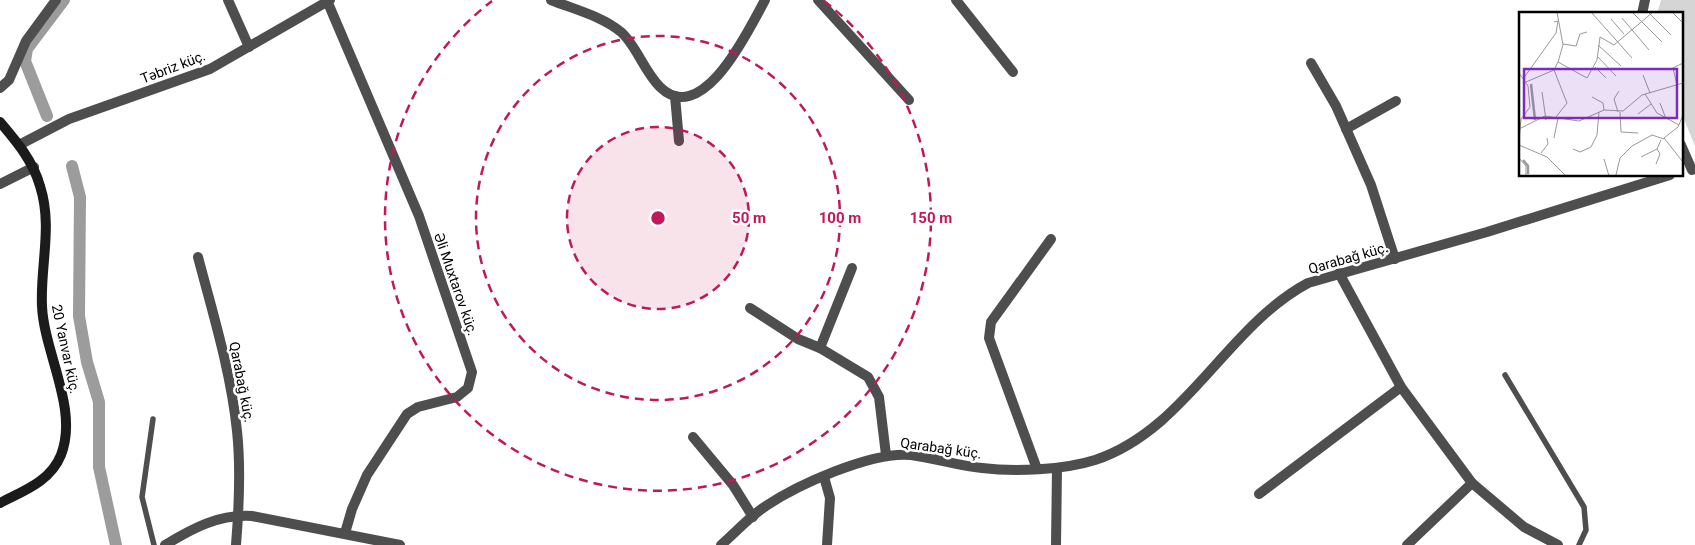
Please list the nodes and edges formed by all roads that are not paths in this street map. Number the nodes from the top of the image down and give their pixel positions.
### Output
1 (56, 0) edge
2 (228, 0) edge
3 (551, 0) edge
4 (765, 0) edge
5 (818, 0) edge
6 (956, 0) edge
7 (329, 1) edge
8 (249, 47) junction
9 (1311, 64) dead end
10 (1013, 72) dead end
11 (0, 88) edge
12 (675, 96) junction
13 (909, 100) dead end
14 (1396, 101) dead end
15 (0, 122) edge
16 (1346, 129) junction
17 (679, 141) dead end
18 (19, 145) junction
19 (1682, 148) edge
20 (34, 167) junction
21 (1694, 169) edge
22 (1667, 176) edge
23 (0, 184) edge
24 (1051, 239) dead end
25 (198, 257) dead end
26 (1395, 259) junction
27 (852, 268) dead end
28 (1339, 273) junction
29 (750, 308) dead end
30 (820, 348) junction
31 (1505, 375) dead end
32 (1400, 387) junction
33 (153, 419) dead end
34 (694, 437) dead end
35 (886, 455) junction
36 (1037, 468) junction
37 (1057, 468) junction
38 (824, 477) junction
39 (1472, 483) junction
40 (1259, 494) dead end
41 (0, 503) edge
42 (238, 515) junction
43 (753, 517) junction
44 (345, 533) junction
45 (366, 542) edge
46 (154, 545) edge
47 (165, 545) edge
48 (236, 545) edge
49 (400, 545) edge
50 (721, 545) edge
51 (827, 545) edge
52 (1056, 545) edge
53 (1407, 545) edge
54 (1558, 545) edge
55 (1579, 545) edge

1 - 11 street
2 - 8 street
3 - 12 street
4 - 12 street
5 - 13 street
6 - 10 street
7 - 8 street, Təbriz küç.
7 - 44 street, Əli Muxtarov küç.
8 - 18 street, Təbriz küç.
9 - 16 street
12 - 17 street
14 - 16 street
15 - 18 street, 20 Yanvar küç.
16 - 26 street
18 - 20 street, 20 Yanvar küç.
19 - 21 street
20 - 23 street
20 - 41 street, 20 Yanvar küç.
22 - 26 street, Qarabağ küç.
24 - 36 street
25 - 42 street, Qarabağ küç.
26 - 28 street, Qarabağ küç.
27 - 30 street
28 - 32 street
28 - 37 street, Qarabağ küç.
29 - 30 street
30 - 35 street
31 - 55 lane
32 - 39 street
32 - 40 street
33 - 46 lane
34 - 43 street
35 - 36 street, Qarabağ küç.
35 - 38 street, Qarabağ küç.
36 - 37 street, Qarabağ küç.
37 - 52 street
38 - 43 street, Qarabağ küç.
38 - 51 street
39 - 53 street
39 - 54 street
42 - 44 street
42 - 47 street
42 - 48 street, Qarabağ küç.
43 - 50 street, Qarabağ küç.
44 - 45 street
45 - 49 street

